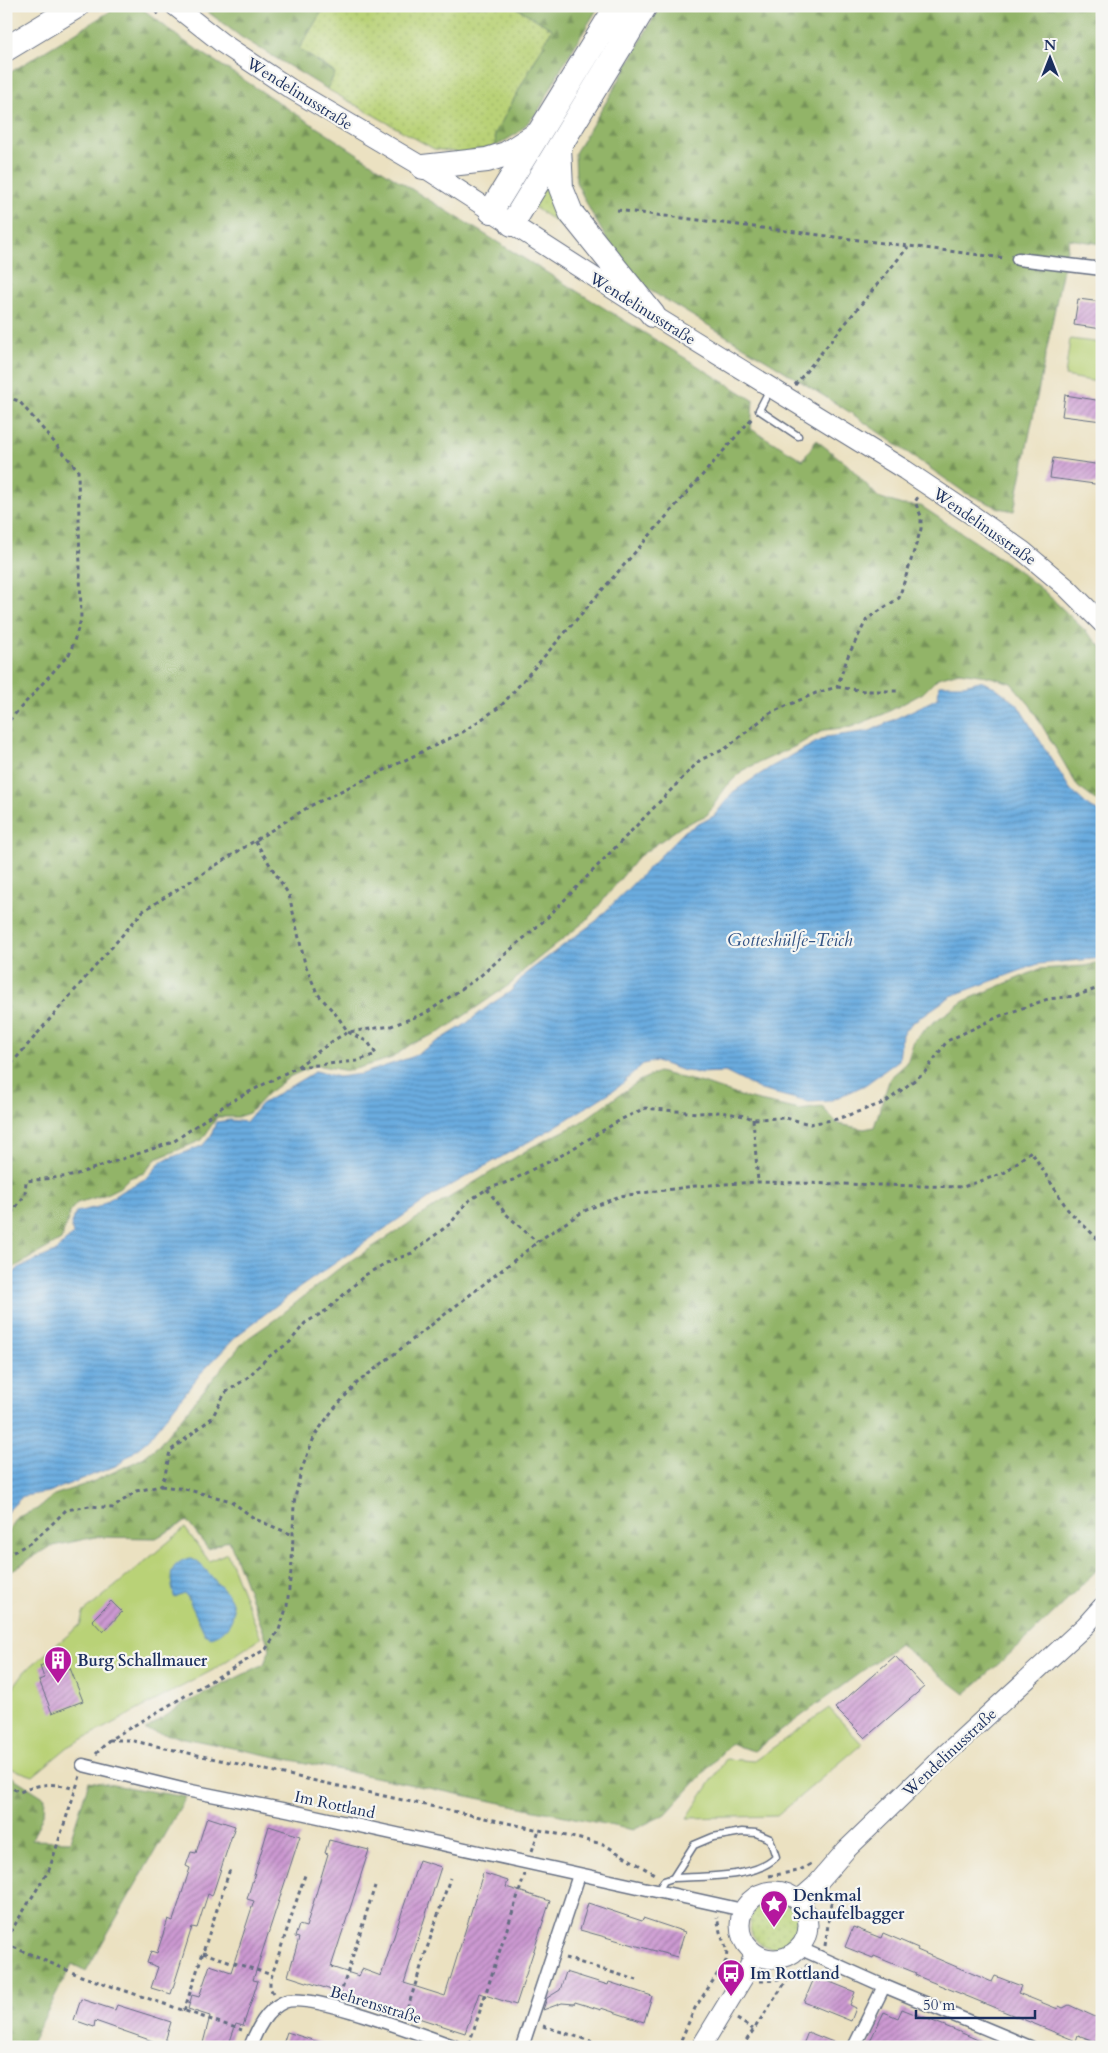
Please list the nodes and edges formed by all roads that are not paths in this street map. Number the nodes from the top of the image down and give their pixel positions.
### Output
1 (76, 6) edge
2 (175, 6) edge
3 (617, 6) edge
4 (644, 6) edge
5 (6, 49) edge
6 (541, 132) junction
7 (559, 147) junction
8 (423, 167) junction
9 (491, 211) junction
10 (512, 224) junction
11 (1018, 259) road end
12 (1102, 269) edge
13 (653, 315) junction
14 (771, 387) junction
15 (798, 436) dead end
16 (1102, 623) edge
17 (1102, 1607) edge
18 (83, 1766) road end
19 (579, 1875) junction
20 (673, 1878) junction
21 (661, 1886) junction
22 (799, 1900) junction
23 (743, 1910) junction
24 (800, 1948) junction
25 (755, 1954) junction
26 (884, 1986) junction
27 (250, 2047) edge
28 (456, 2047) edge
29 (522, 2047) edge
30 (701, 2047) edge
31 (854, 2047) edge
32 (1030, 2047) edge

1 - 5 highway
2 - 8 main road, Wendelinusstraße
3 - 6 highway
4 - 7 highway
6 - 8 highway
6 - 9 highway
7 - 10 highway
7 - 13 highway
8 - 9 main road, Wendelinusstraße
9 - 10 main road, Wendelinusstraße
10 - 13 main road, Wendelinusstraße
11 - 12 street
13 - 14 main road, Wendelinusstraße
14 - 15 lane
14 - 16 main road, Wendelinusstraße
17 - 22 main road, Wendelinusstraße
18 - 19 street, Im Rottland
19 - 21 street, Im Rottland
19 - 29 street
20 - 20 lane
20 - 21 lane
21 - 23 street, Im Rottland
22 - 23 main road
22 - 24 main road
23 - 25 main road
24 - 25 main road
24 - 26 street
25 - 30 main road
26 - 31 street
26 - 32 street
27 - 28 street, Behrensstraße

